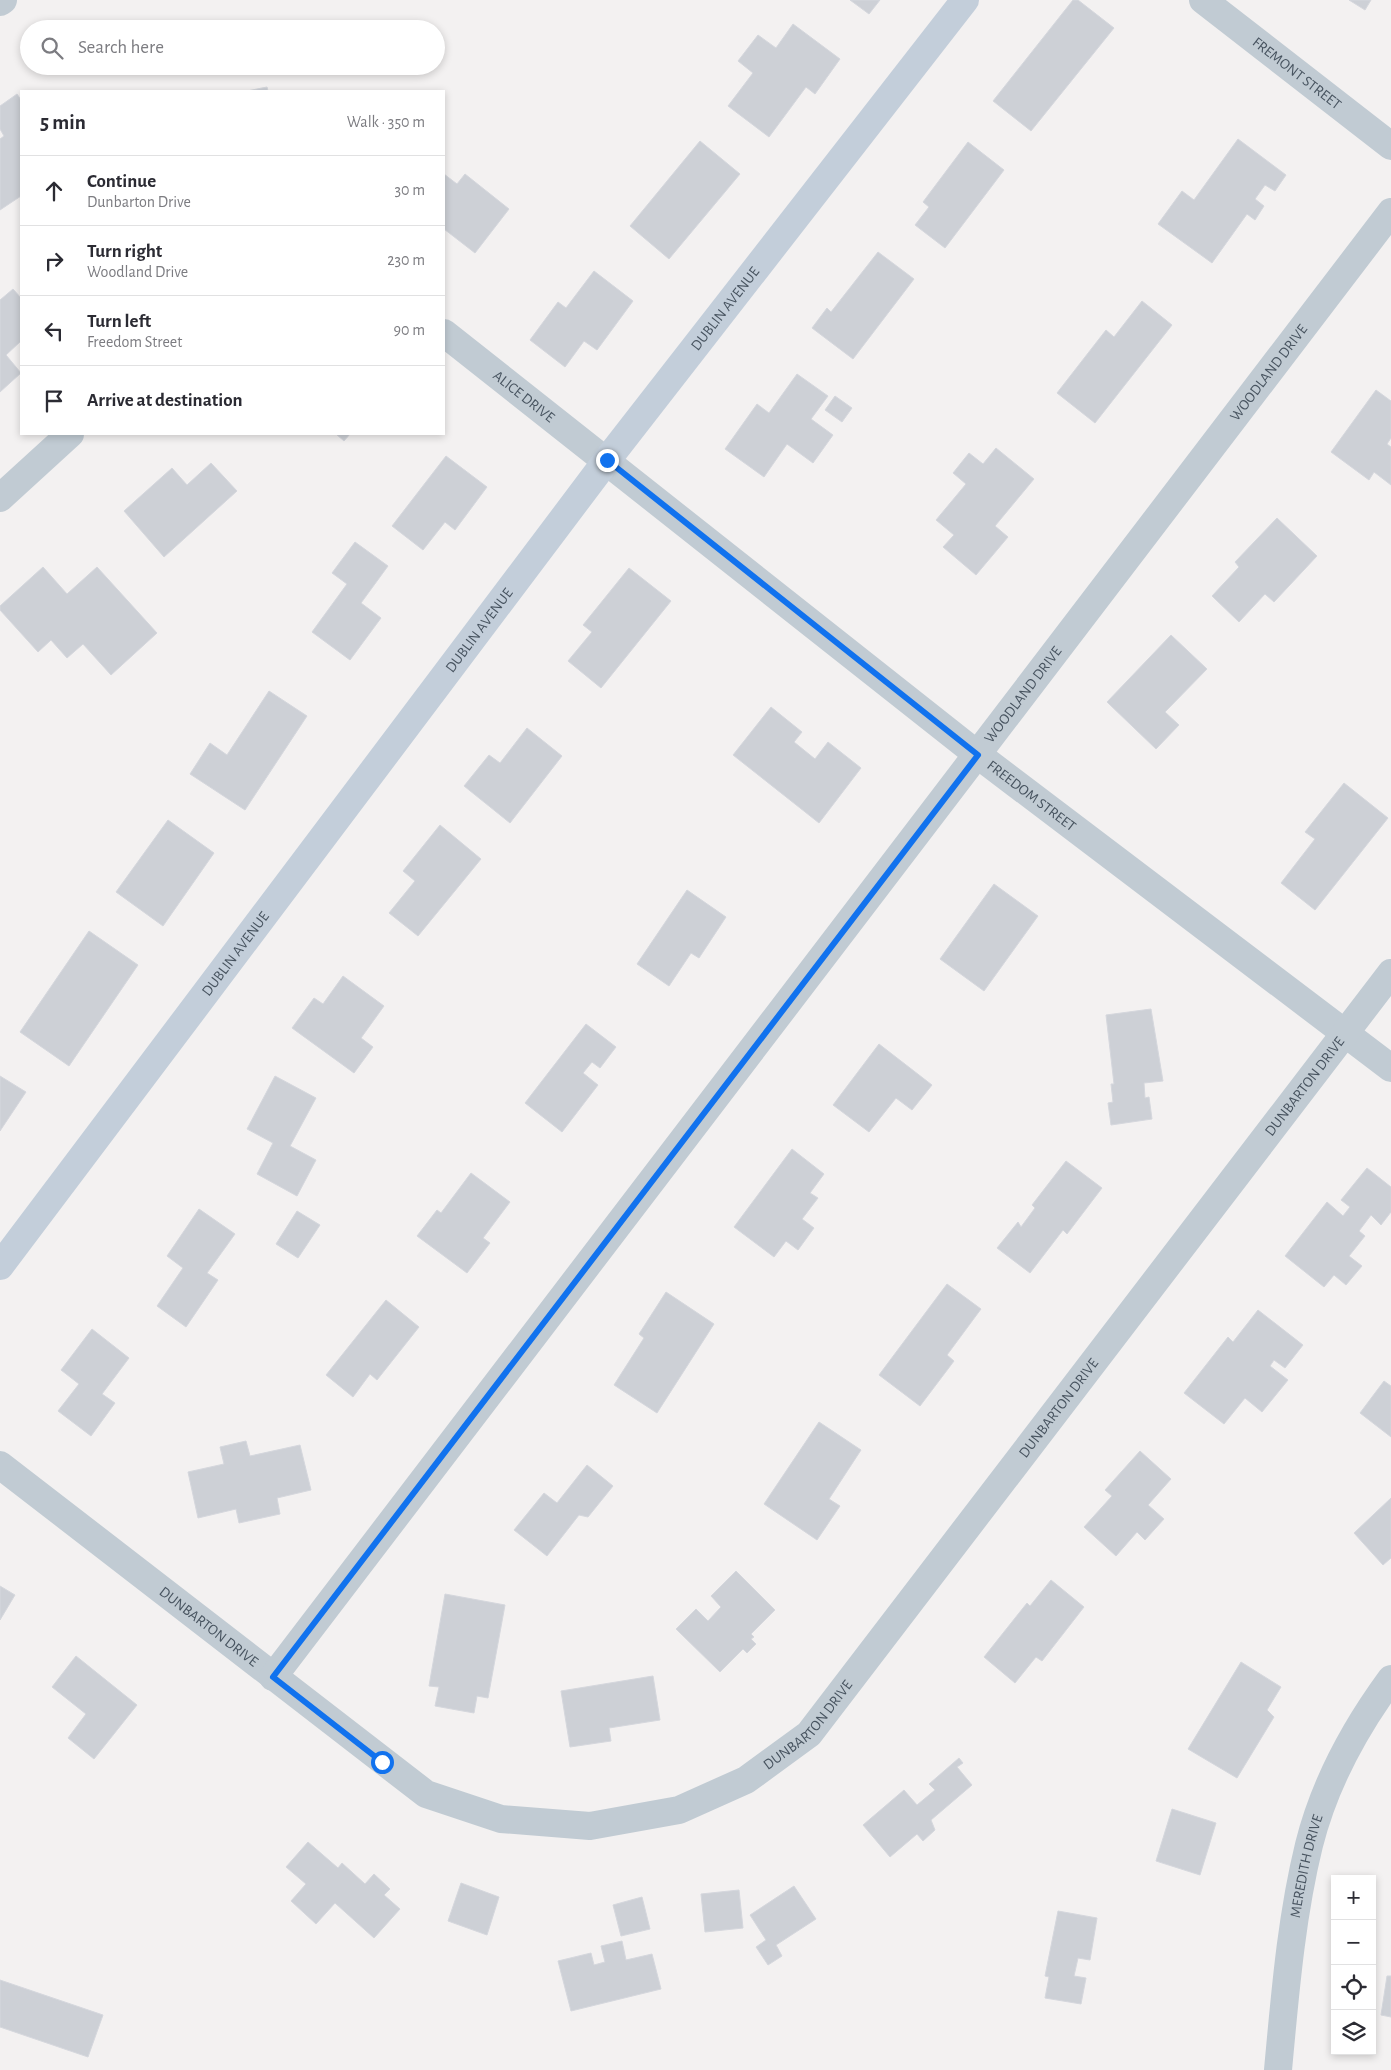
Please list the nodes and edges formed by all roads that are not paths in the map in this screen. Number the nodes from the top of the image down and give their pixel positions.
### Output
1 (965, 0) edge
2 (1203, 0) edge
3 (1391, 146) edge
4 (1391, 212) edge
5 (445, 334) edge
6 (69, 435) edge
7 (607, 460) junction
8 (0, 498) edge
9 (978, 755) junction
10 (1391, 973) edge
11 (1344, 1032) junction
12 (1391, 1068) edge
13 (0, 1266) edge
14 (0, 1465) edge
15 (273, 1677) junction
16 (1391, 1679) edge
17 (1278, 2070) edge

1 - 7 street, DUBLIN AVENUE
2 - 3 street, FREMONT STREET
4 - 9 street, WOODLAND DRIVE
5 - 7 street, ALICE DRIVE
6 - 8 street
7 - 9 street, FREEDOM STREET
7 - 13 street, DUBLIN AVENUE
9 - 11 street, FREEDOM STREET
9 - 15 street, WOODLAND DRIVE
10 - 11 street, DUNBARTON DRIVE
11 - 12 street, FREEDOM STREET
11 - 15 street, DUNBARTON DRIVE
14 - 15 street, DUNBARTON DRIVE
16 - 17 street, MEREDITH DRIVE

